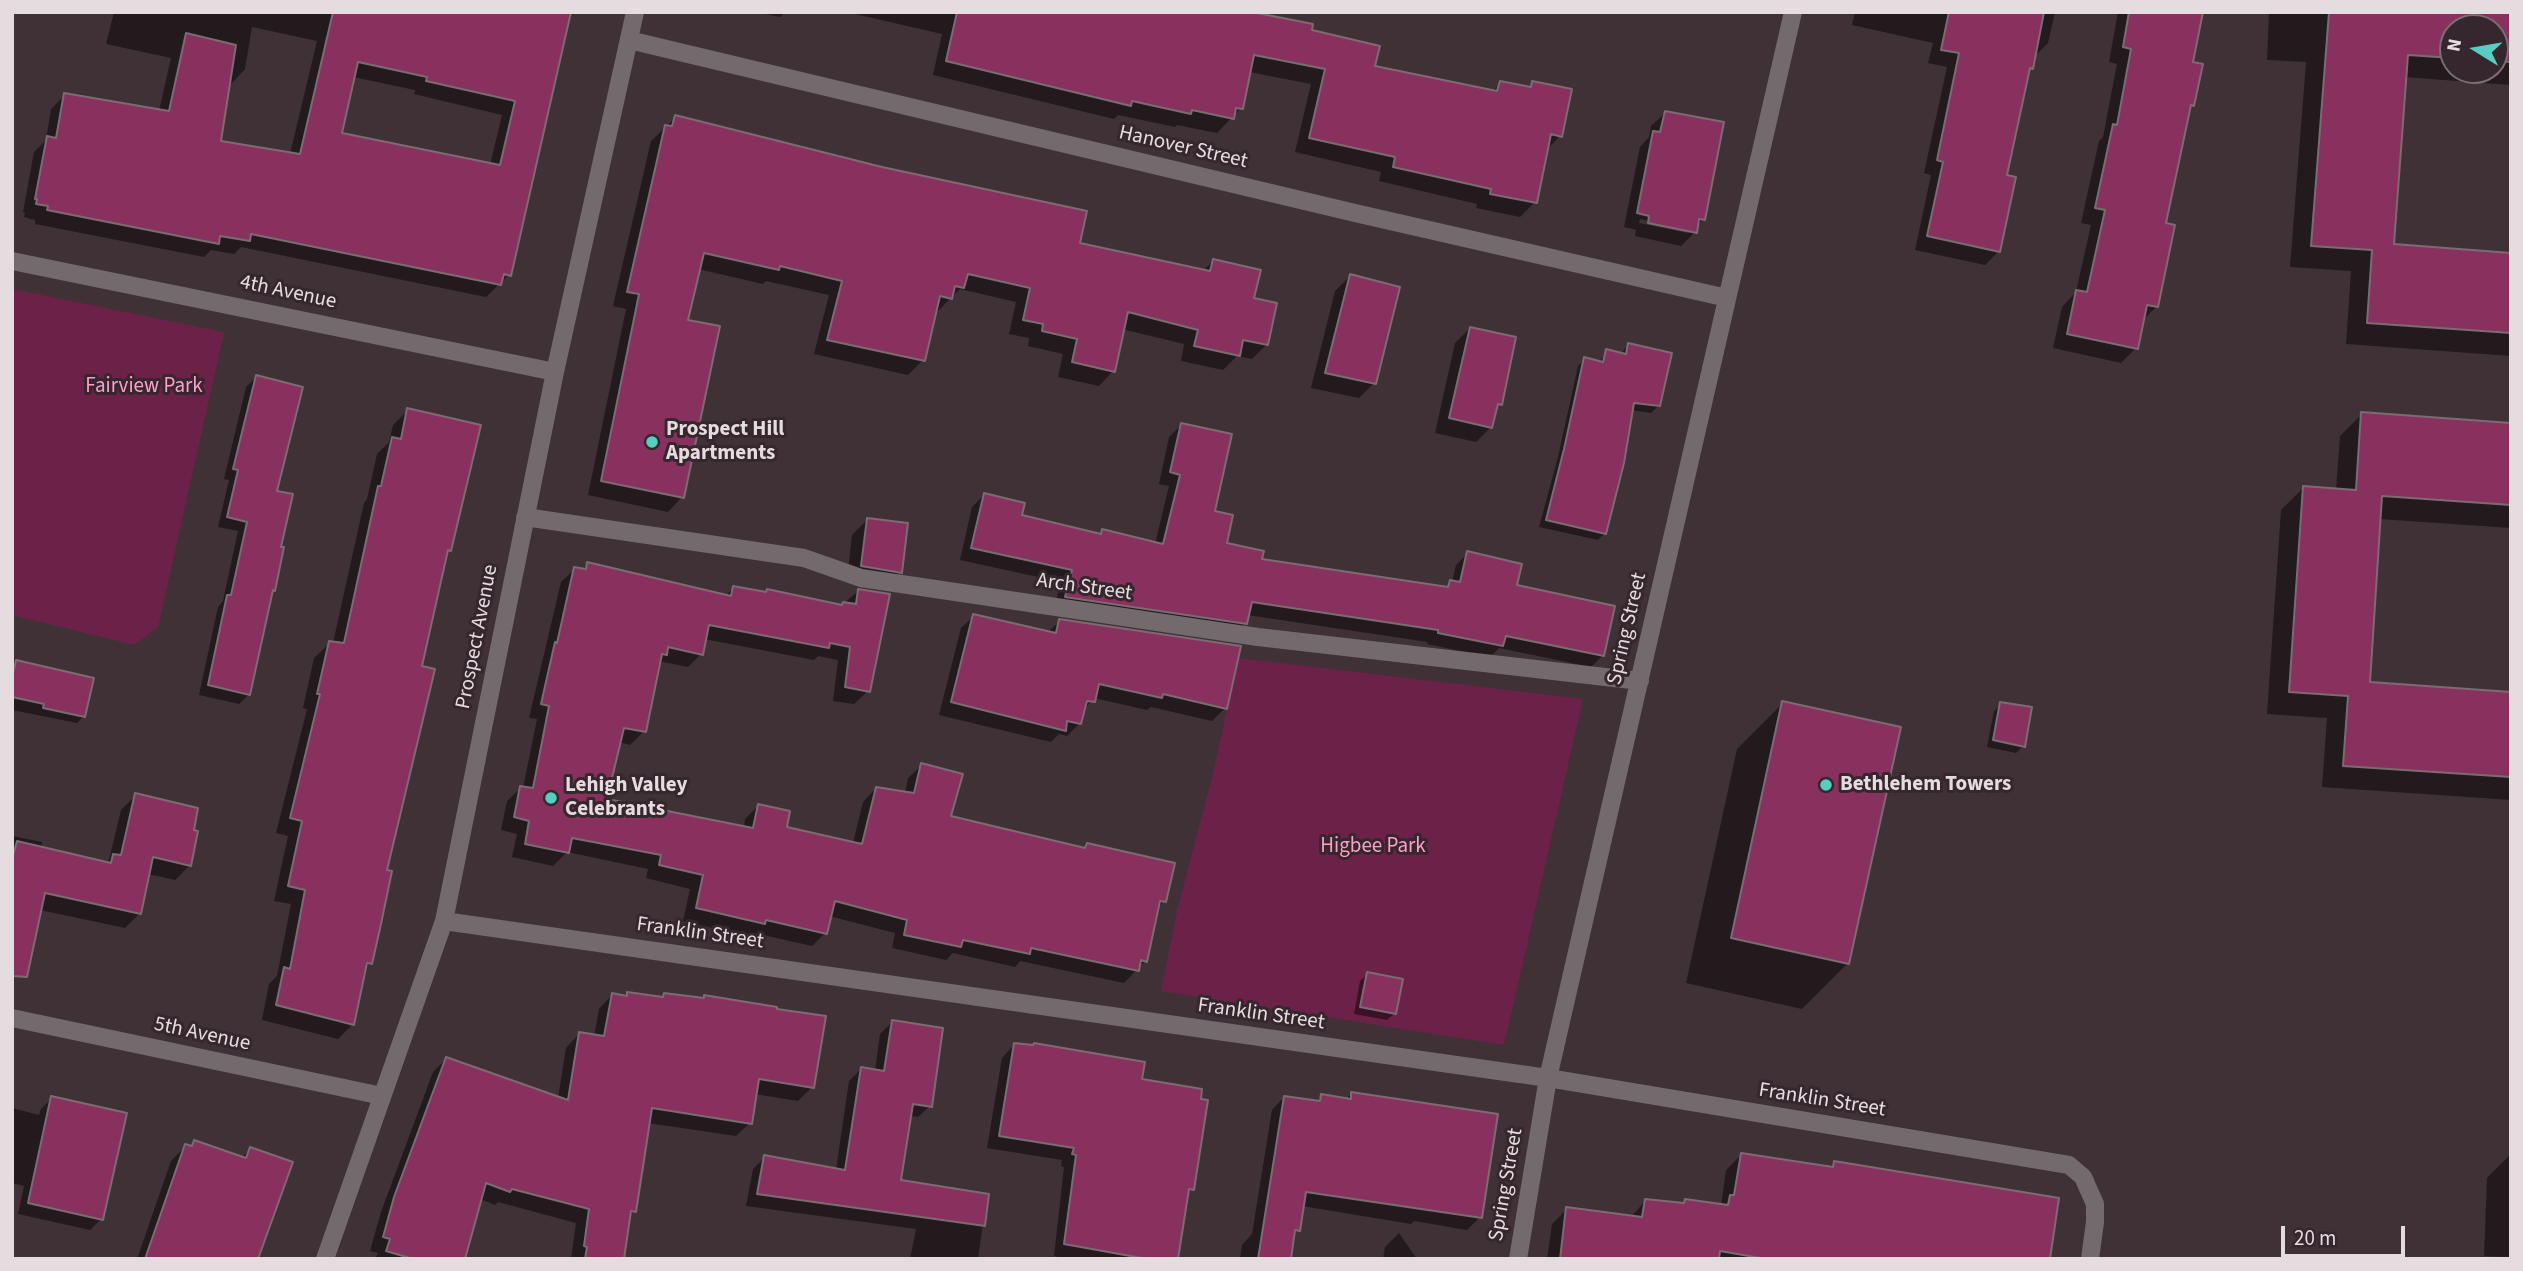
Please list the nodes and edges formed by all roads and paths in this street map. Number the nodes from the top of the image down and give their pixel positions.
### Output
1 (635, 12) edge
2 (1793, 12) edge
3 (629, 40) junction
4 (12, 261) edge
5 (1727, 298) junction
6 (555, 372) junction
7 (526, 517) junction
8 (1640, 681) junction
9 (444, 920) junction
10 (12, 1018) edge
11 (1548, 1078) junction
12 (382, 1096) junction
13 (325, 1259) edge
14 (1518, 1259) edge
15 (2090, 1259) edge

1 - 3 street, Prospect Avenue
2 - 5 street, Spring Street
3 - 5 street, Hanover Street
3 - 6 street, Prospect Avenue
4 - 6 street, 4th Avenue
5 - 8 street, Spring Street
6 - 7 street, Prospect Avenue
7 - 8 street, Arch Street
7 - 9 street, Prospect Avenue
8 - 11 street, Spring Street
9 - 11 street, Franklin Street
9 - 12 street, Prospect Avenue
10 - 12 street, 5th Avenue
11 - 14 street, Spring Street
11 - 15 street, Franklin Street
12 - 13 street, Prospect Avenue

